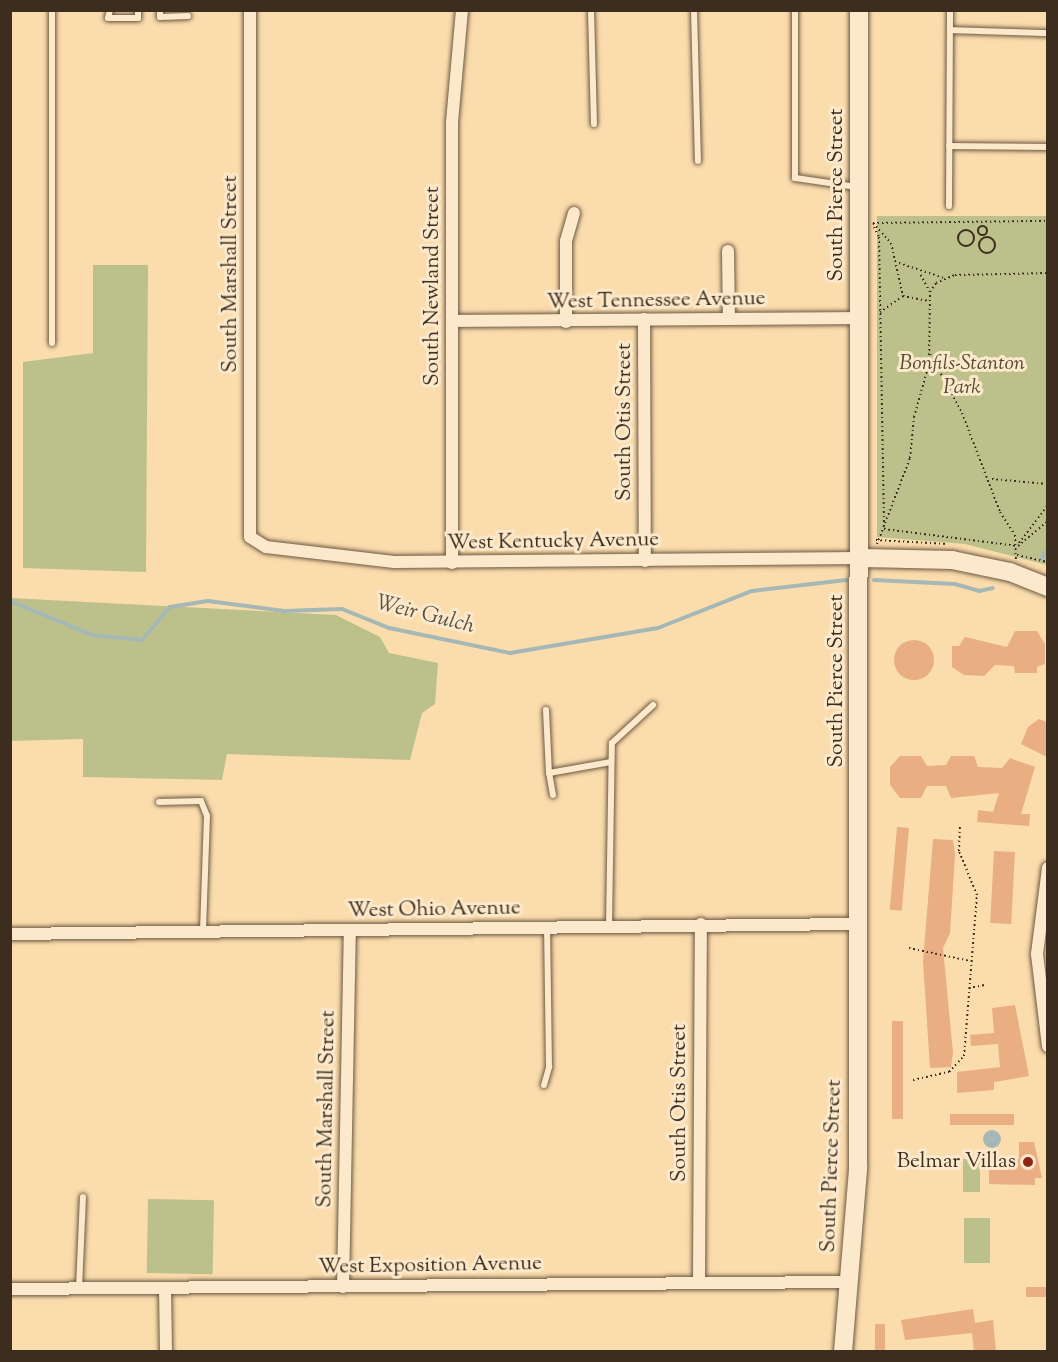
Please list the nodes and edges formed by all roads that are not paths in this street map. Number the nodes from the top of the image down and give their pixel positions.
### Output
1 (51, 10) edge
2 (110, 10) edge
3 (138, 10) edge
4 (160, 10) edge
5 (250, 10) edge
6 (462, 10) edge
7 (591, 10) edge
8 (694, 10) edge
9 (795, 10) edge
10 (859, 10) edge
11 (950, 10) edge
12 (188, 16) dead end
13 (950, 30) junction
14 (1047, 33) edge
15 (594, 124) dead end
16 (949, 146) junction
17 (1047, 147) edge
18 (698, 161) dead end
19 (859, 187) junction
20 (949, 206) dead end
21 (574, 213) dead end
22 (728, 251) dead end
23 (860, 318) junction
24 (644, 319) junction
25 (729, 320) junction
26 (452, 321) junction
27 (566, 322) junction
28 (52, 343) dead end
29 (250, 537) joint
30 (860, 558) junction
31 (645, 561) junction
32 (452, 563) junction
33 (1047, 587) edge
34 (653, 705) dead end
35 (546, 710) dead end
36 (611, 762) junction
37 (549, 773) junction
38 (553, 795) dead end
39 (159, 802) dead end
40 (1047, 868) edge
41 (701, 924) junction
42 (858, 924) junction
43 (609, 926) junction
44 (547, 927) junction
45 (350, 931) junction
46 (203, 933) junction
47 (10, 934) edge
48 (1043, 981) edge
49 (1047, 1046) edge
50 (544, 1085) dead end
51 (83, 1197) dead end
52 (699, 1281) junction
53 (850, 1282) junction
54 (343, 1287) junction
55 (165, 1288) junction
56 (10, 1289) edge
57 (79, 1289) junction
58 (166, 1352) edge
59 (843, 1352) edge

1 - 28 lane
2 - 3 lane
4 - 12 lane
5 - 29 street, South Marshall Street
6 - 26 street, South Newland Street
7 - 15 lane
8 - 18 lane
9 - 19 lane
10 - 19 street, South Pierce Street
11 - 13 lane
13 - 14 lane
13 - 16 lane
16 - 17 lane
16 - 20 lane
19 - 23 street, South Pierce Street
21 - 27 street
22 - 25 street
23 - 25 street, West Tennessee Avenue
23 - 30 street, South Pierce Street
24 - 25 street, West Tennessee Avenue
24 - 27 street, West Tennessee Avenue
24 - 31 street, South Otis Street
26 - 27 street, West Tennessee Avenue
26 - 32 street, South Newland Street
29 - 32 street, West Kentucky Avenue
30 - 31 street, West Kentucky Avenue
30 - 33 street
30 - 42 street, South Pierce Street
31 - 32 street, West Kentucky Avenue
34 - 36 lane
35 - 37 lane
36 - 37 lane
36 - 43 lane
37 - 38 lane
39 - 46 lane
40 - 48 street
41 - 42 street, West Ohio Avenue
41 - 43 street, West Ohio Avenue
41 - 52 street, South Otis Street
42 - 53 street, South Pierce Street
43 - 44 street, West Ohio Avenue
44 - 45 street, West Ohio Avenue
44 - 50 lane
45 - 46 street, West Ohio Avenue
45 - 54 street, South Marshall Street
46 - 47 street, West Ohio Avenue
48 - 49 street
51 - 57 lane
52 - 53 street, West Exposition Avenue
52 - 54 street, West Exposition Avenue
53 - 59 street, South Pierce Street
54 - 55 street, West Exposition Avenue
55 - 57 street, West Exposition Avenue
55 - 58 street
56 - 57 street, West Exposition Avenue

